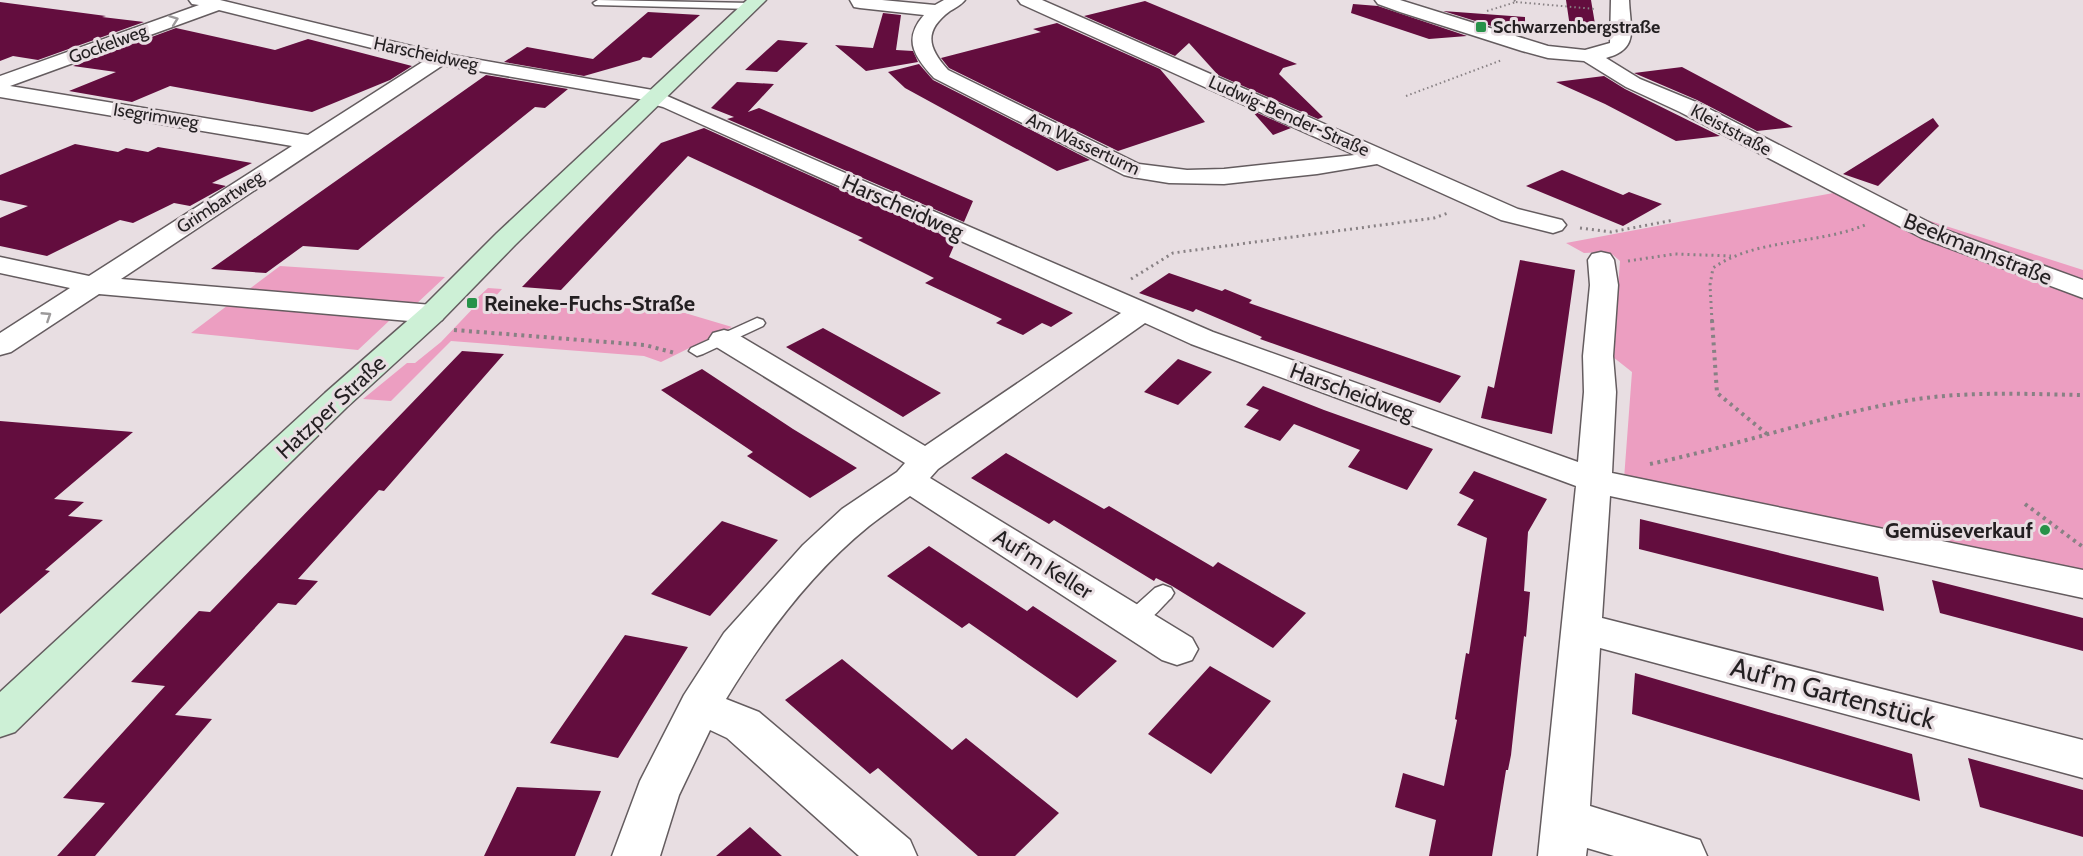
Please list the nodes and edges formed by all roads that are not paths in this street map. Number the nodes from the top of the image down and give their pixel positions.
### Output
1 (859, 0) edge
2 (1028, 0) edge
3 (1383, 0) edge
4 (1620, 0) edge
5 (208, 2) edge
6 (598, 3) dead end
7 (754, 3) edge
8 (947, 5) edge
9 (1587, 55) junction
10 (440, 59) junction
11 (0, 83) edge
12 (0, 91) edge
13 (657, 96) junction
14 (311, 142) junction
15 (1380, 157) junction
16 (1880, 208) joint
17 (1552, 225) road end
18 (1601, 260) road end
19 (0, 265) edge
20 (94, 285) junction
21 (2083, 290) edge
22 (1142, 312) junction
23 (440, 322) junction
24 (757, 323) dead end
25 (711, 345) joint
26 (0, 346) edge
27 (917, 471) junction
28 (1594, 480) junction
29 (2083, 584) edge
30 (1163, 594) dead end
31 (1133, 621) junction
32 (1583, 628) junction
33 (1177, 649) dead end
34 (699, 707) junction
35 (0, 719) edge
36 (2083, 759) edge
37 (1564, 838) edge
38 (636, 856) edge
39 (893, 856) edge
40 (1683, 856) edge

1 - 8 street, Am Wasserturm
2 - 15 street, Ludwig-Bender-Straße
3 - 9 street, Kleiststraße
4 - 9 street, Kleiststraße
5 - 10 street, Harscheidweg
11 -> 5 street, Gockelweg
6 - 7 lane
7 - 13 main road, Hatzper Straße
8 - 15 street, Am Wasserturm
9 - 16 street, Kleiststraße
10 - 13 street, Harscheidweg
10 - 14 street, Grimbartweg
12 - 14 street, Isegrimweg
13 - 22 street, Harscheidweg
13 - 23 main road, Hatzper Straße
14 - 20 street, Grimbartweg
15 - 17 street, Ludwig-Bender-Straße
16 - 21 street, Beekmannstraße
18 - 28 street
19 - 20 street
20 - 23 street
26 -> 20 street, Grimbartweg
22 - 27 street
22 - 28 street, Harscheidweg
23 - 35 main road, Hatzper Straße
24 - 25 lane
25 - 27 street, Auf'm Keller
27 - 31 street, Auf'm Keller
27 - 34 street
28 - 29 street, Harscheidweg
28 - 32 street
30 - 31 lane
31 - 33 street, Auf'm Keller
32 - 36 street, Auf'm Gartenstück
32 - 37 street
34 - 38 street
34 - 39 street
37 - 40 street

